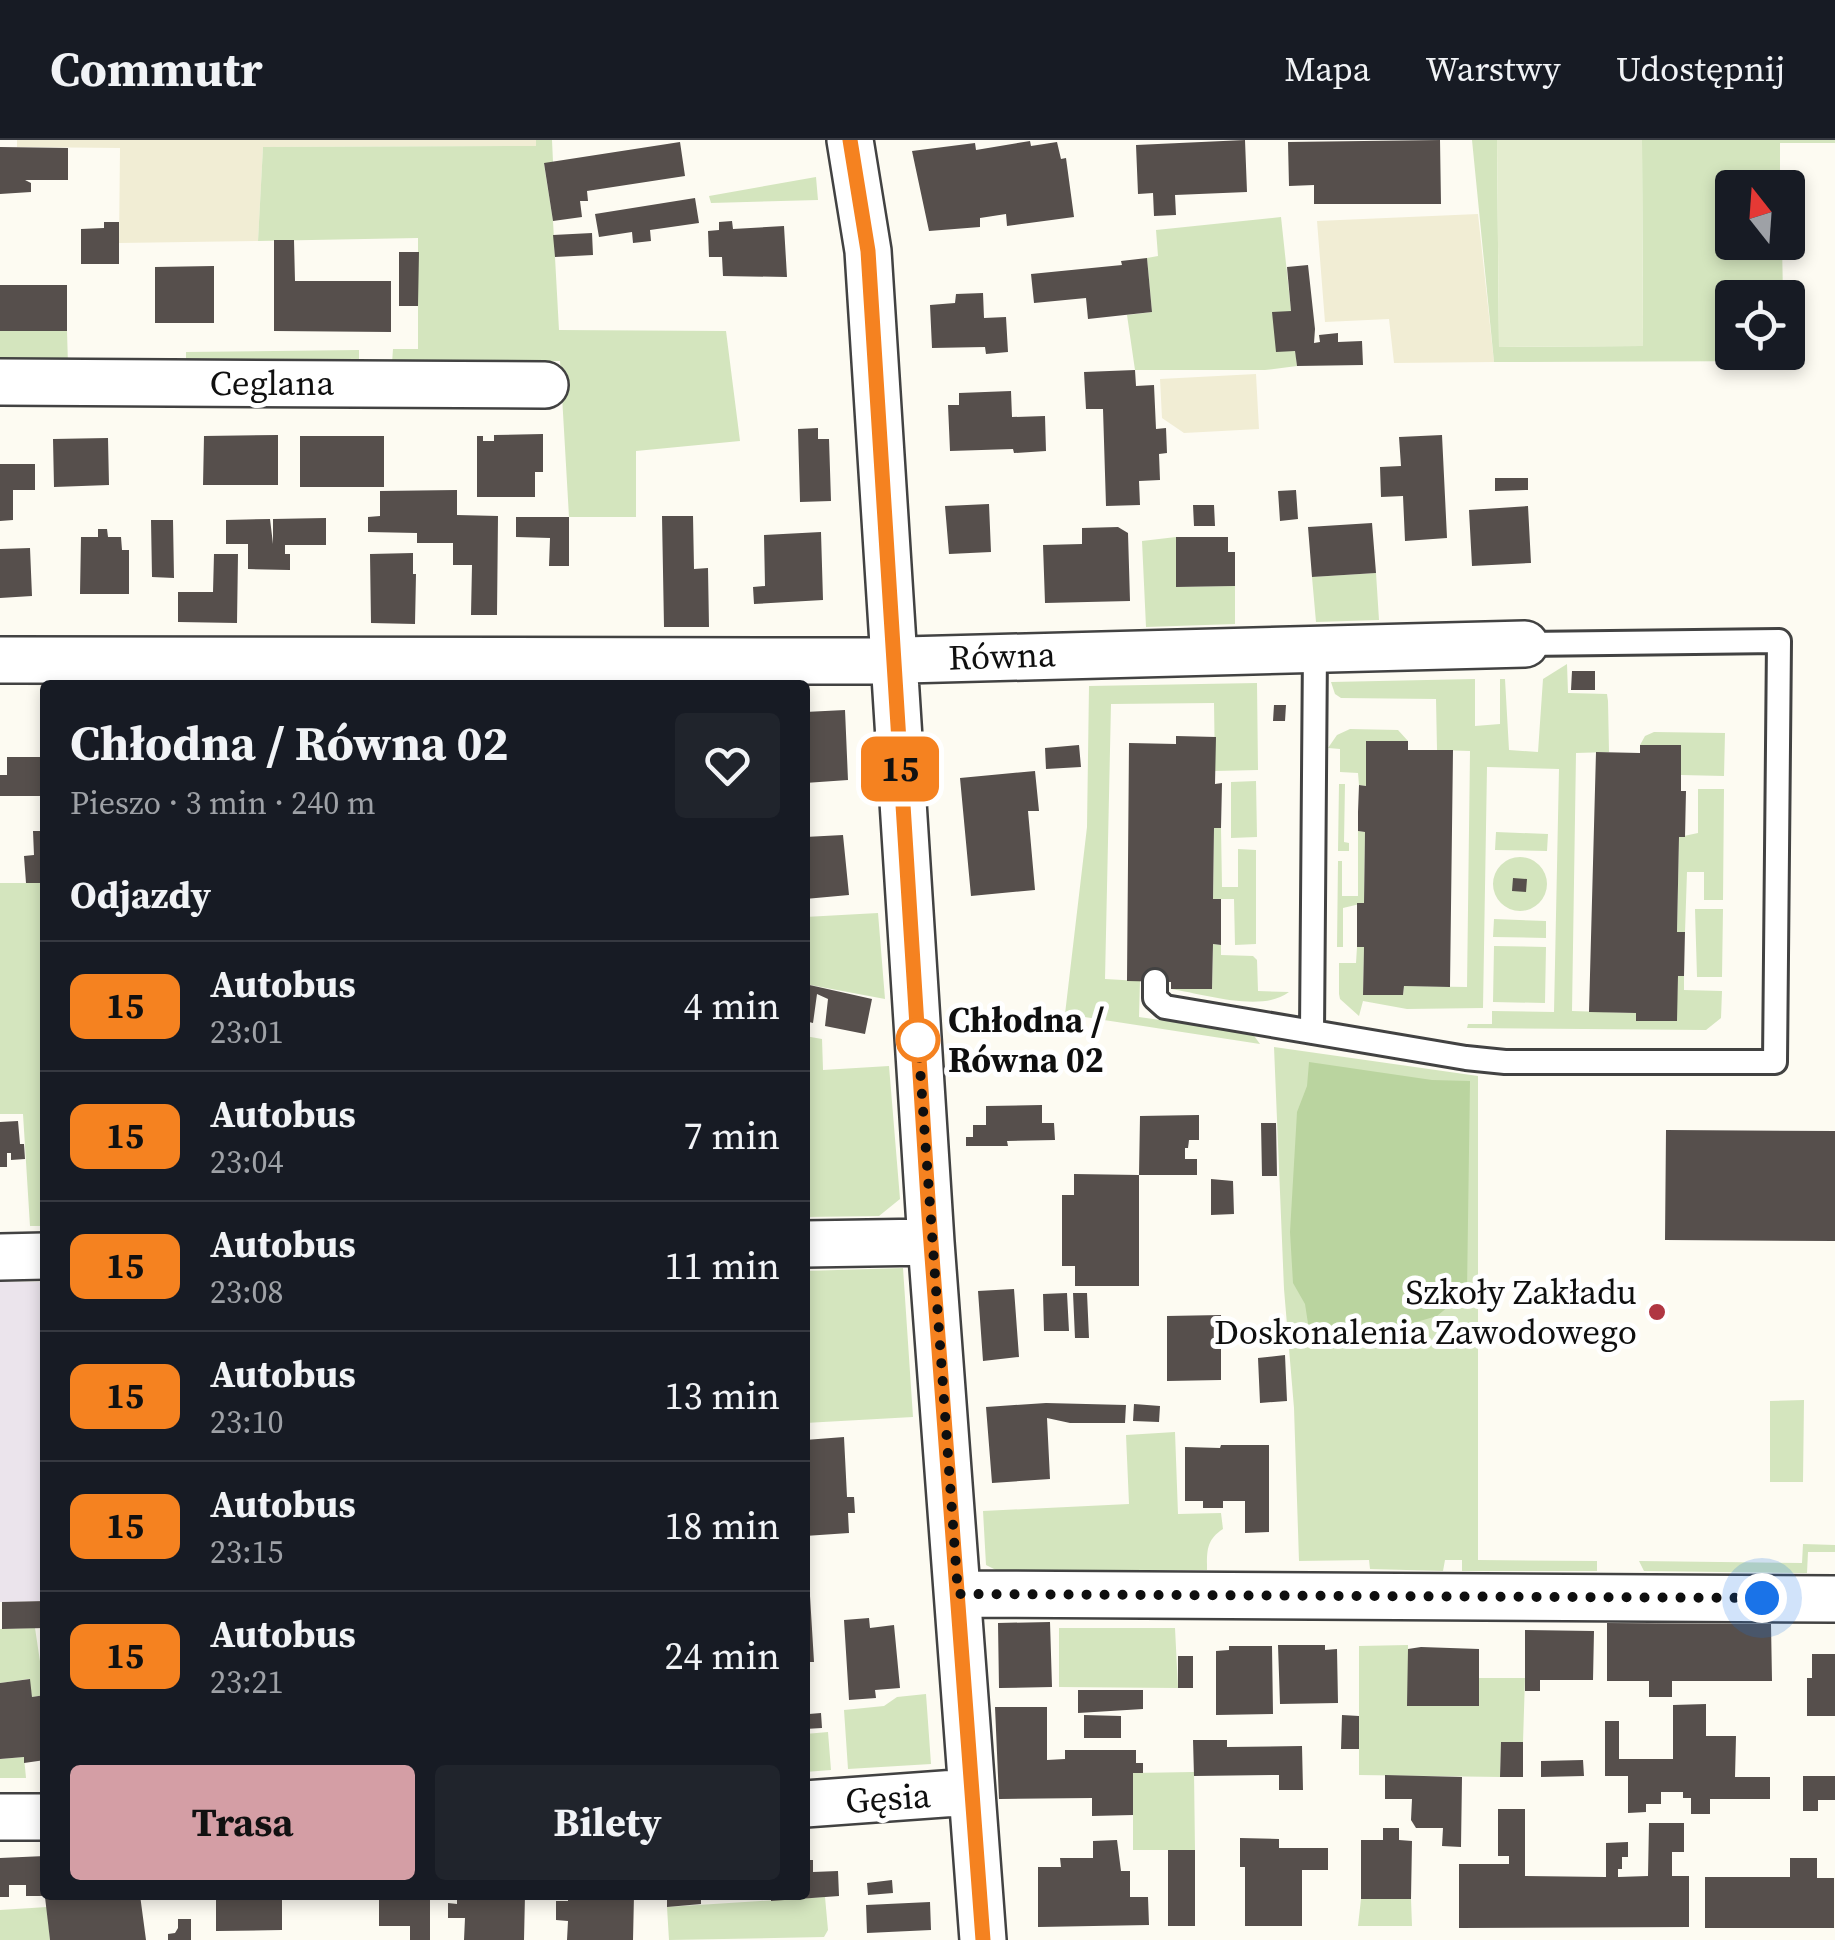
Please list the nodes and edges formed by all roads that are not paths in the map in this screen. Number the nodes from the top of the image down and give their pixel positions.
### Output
1 (850, 140) edge
2 (0, 382) edge
3 (545, 385) dead end
4 (1525, 644) joint
5 (1315, 648) junction
6 (0, 660) edge
7 (893, 660) junction
8 (1155, 981) dead end
9 (1312, 1032) junction
10 (931, 1242) junction
11 (810, 1244) edge
12 (0, 1256) edge
13 (40, 1256) edge
14 (958, 1594) junction
15 (1835, 1599) edge
16 (971, 1792) junction
17 (810, 1804) edge
18 (0, 1817) edge
19 (40, 1817) edge
20 (983, 1940) edge

1 - 7 street
2 - 3 street, Ceglana
4 - 5 street, Równa
4 - 9 lane
5 - 7 street, Równa
5 - 9 lane
6 - 7 street, Równa
7 - 10 street
8 - 9 lane
10 - 11 street
10 - 14 street
12 - 13 street
14 - 15 street
14 - 16 street
16 - 17 street, Gęsia
16 - 20 street
18 - 19 street

